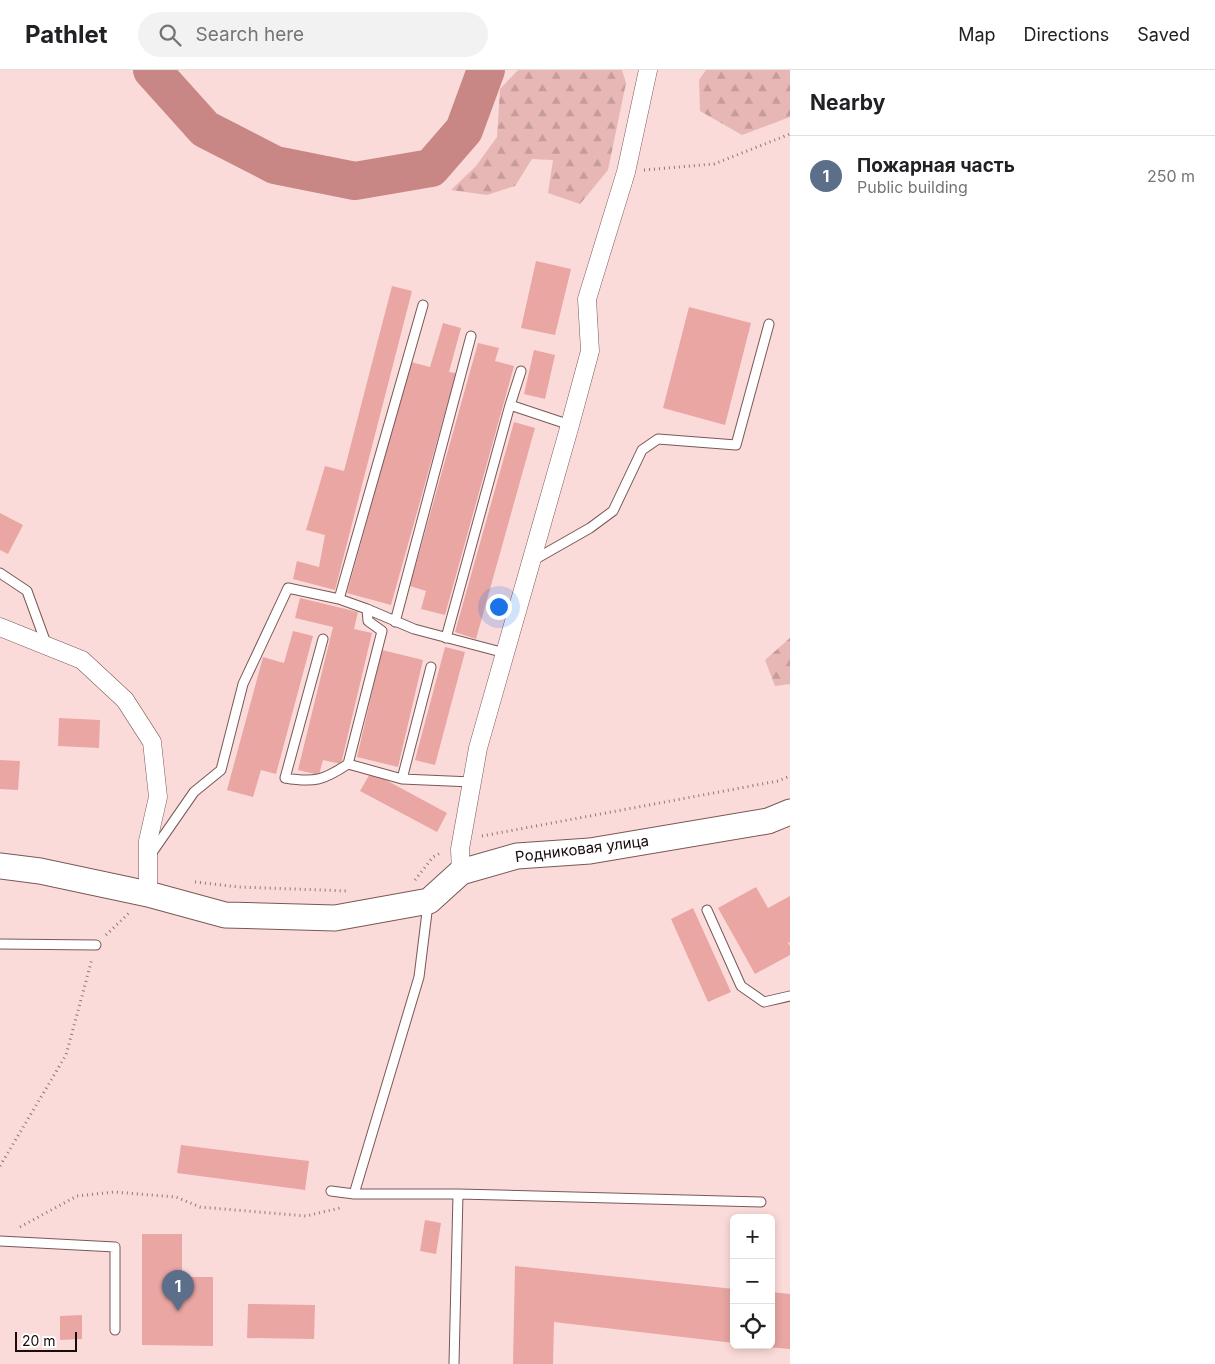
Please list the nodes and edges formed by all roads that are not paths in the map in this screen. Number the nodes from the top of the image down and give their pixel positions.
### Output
1 (648, 70) edge
2 (423, 304) dead end
3 (769, 324) dead end
4 (470, 336) dead end
5 (521, 371) dead end
6 (510, 404) junction
7 (570, 425) junction
8 (531, 561) junction
9 (0, 573) edge
10 (339, 599) junction
11 (367, 609) junction
12 (395, 622) junction
13 (0, 627) edge
14 (446, 638) junction
15 (323, 639) dead end
16 (47, 646) junction
17 (505, 653) junction
18 (431, 667) dead end
19 (348, 764) junction
20 (402, 778) junction
21 (472, 782) junction
22 (790, 812) edge
23 (148, 858) junction
24 (0, 866) edge
25 (461, 872) junction
26 (148, 894) junction
27 (429, 901) junction
28 (707, 910) dead end
29 (0, 944) edge
30 (96, 945) road end
31 (790, 996) edge
32 (331, 1191) dead end
33 (354, 1194) junction
34 (458, 1194) junction
35 (761, 1202) dead end
36 (0, 1242) edge
37 (115, 1330) dead end
38 (454, 1364) edge

1 - 7 street
2 - 10 lane
3 - 8 lane
4 - 12 lane
5 - 6 lane
6 - 7 lane
6 - 14 lane
7 - 8 street
8 - 17 street
9 - 16 lane
10 - 11 lane
10 - 23 lane
11 - 12 lane
11 - 19 lane
12 - 14 lane
13 - 16 street
14 - 17 lane
15 - 19 lane
16 - 23 street
17 - 21 street
18 - 20 lane
19 - 20 lane
20 - 21 lane
21 - 25 street
22 - 25 street, Родниковая улица
23 - 26 street
24 - 26 street
25 - 27 street, Родниковая улица
26 - 27 street
27 - 33 lane
28 - 31 lane
29 - 30 lane
32 - 33 lane
33 - 34 lane
34 - 35 lane
34 - 38 lane
36 - 37 lane

